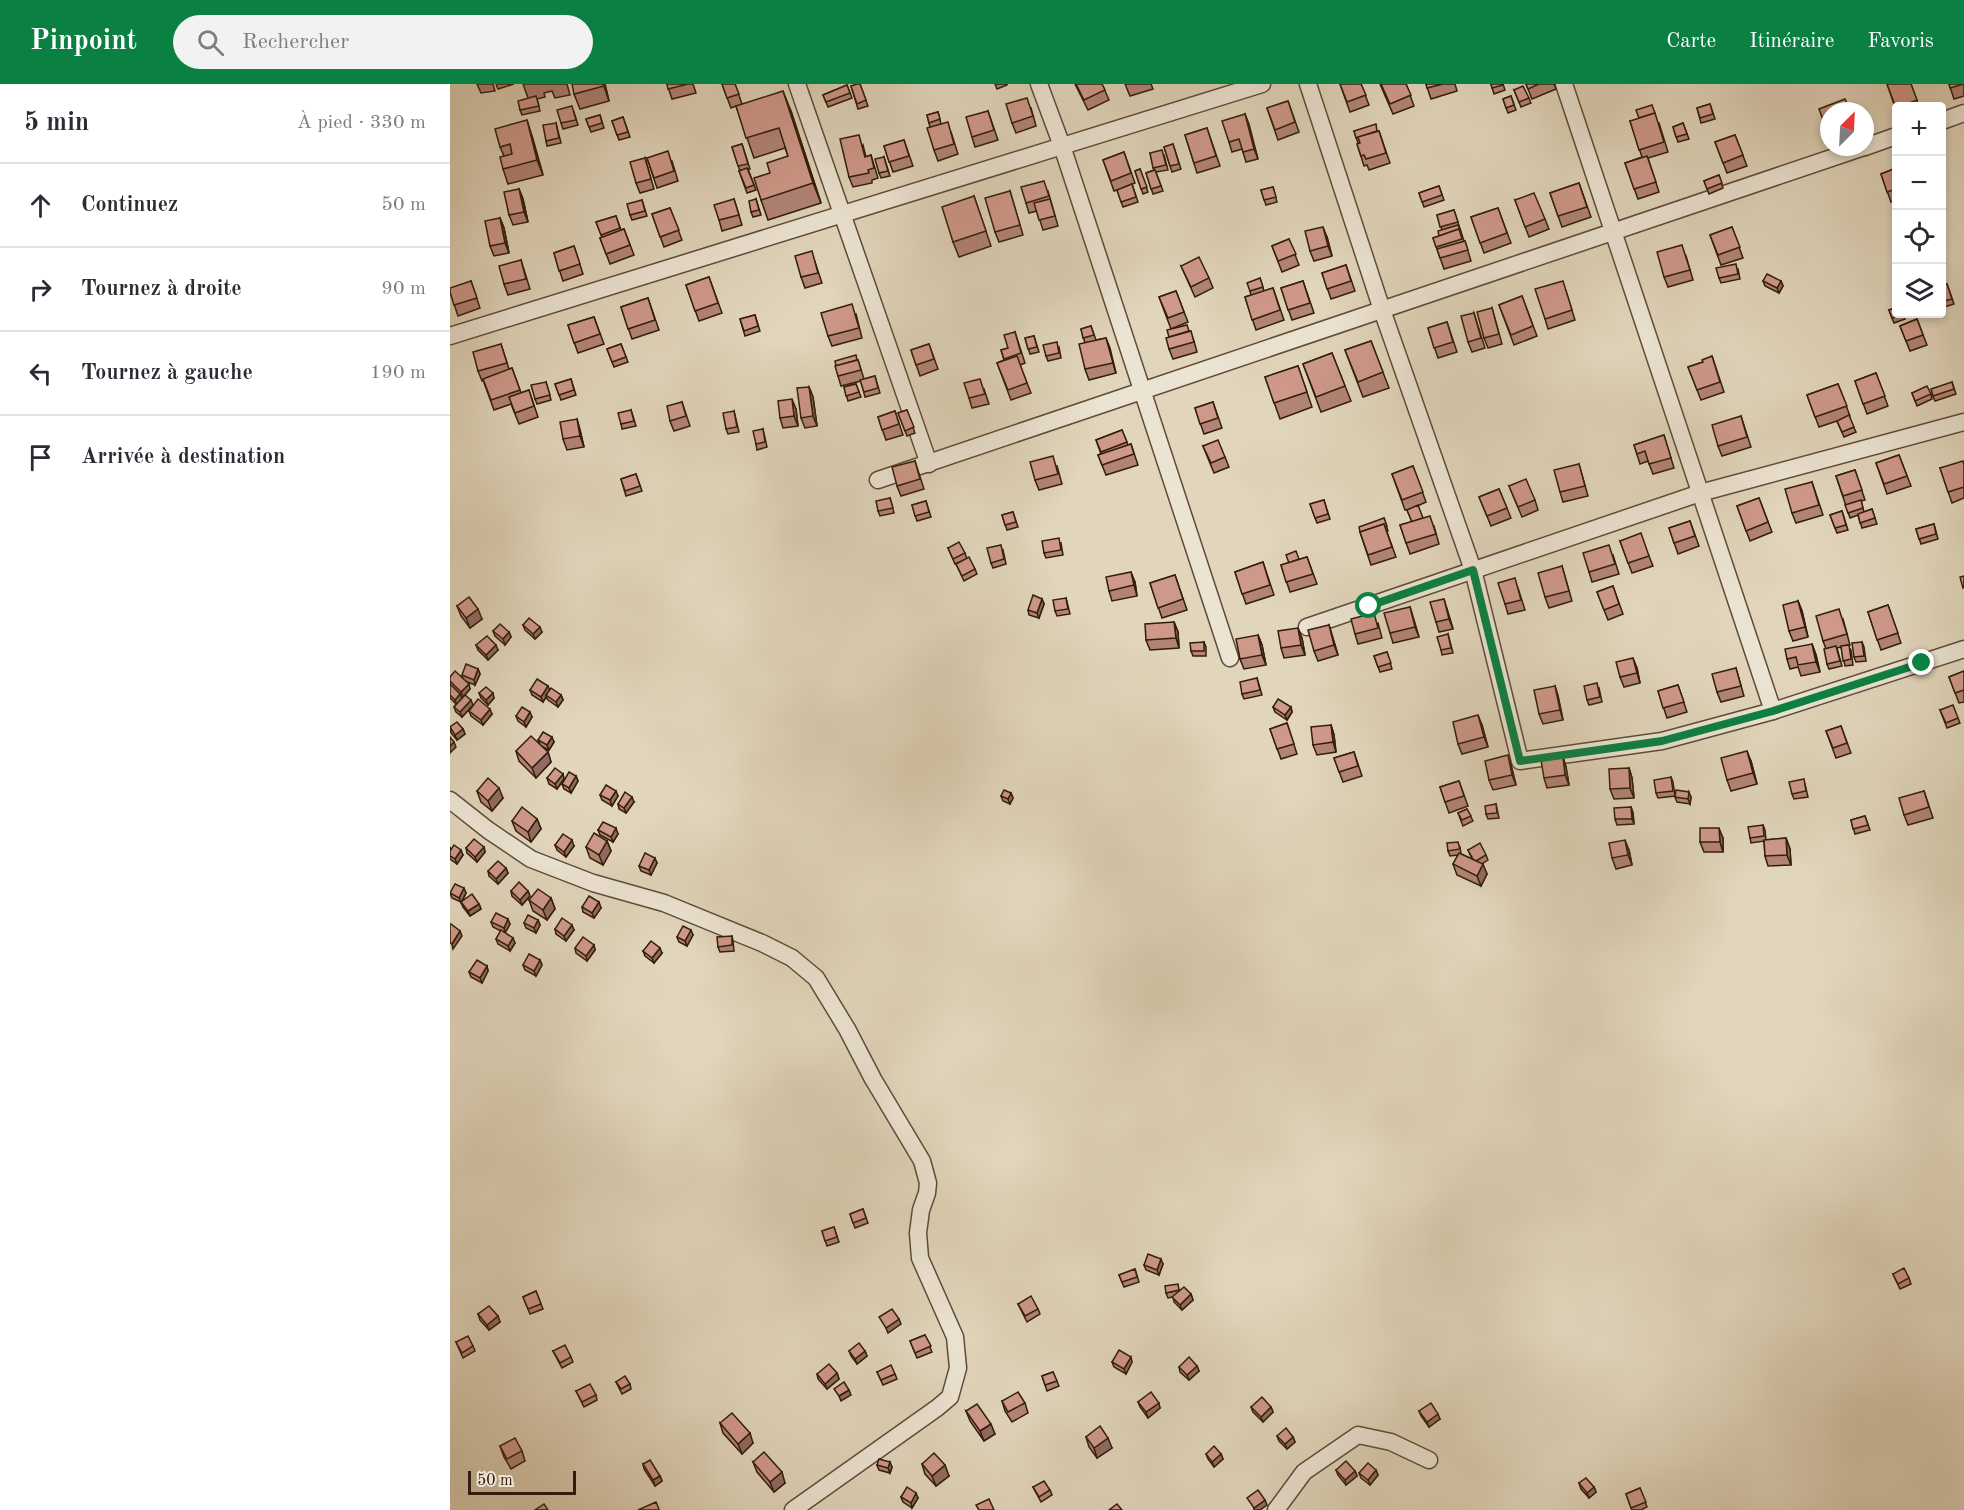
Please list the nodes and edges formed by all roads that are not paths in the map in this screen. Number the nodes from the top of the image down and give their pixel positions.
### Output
1 (797, 84) edge
2 (1039, 84) edge
3 (1262, 84) edge
4 (1308, 84) edge
5 (1564, 84) edge
6 (1964, 113) edge
7 (1946, 119) edge
8 (1892, 137) edge
9 (1874, 144) edge
10 (1062, 146) junction
11 (1837, 156) edge
12 (842, 215) junction
13 (1614, 231) junction
14 (1382, 310) junction
15 (450, 336) edge
16 (1143, 390) junction
17 (1964, 422) edge
18 (929, 464) junction
19 (878, 480) dead end
20 (1700, 493) junction
21 (1473, 570) junction
22 (1307, 627) dead end
23 (1964, 649) edge
24 (1230, 658) dead end
25 (1773, 711) junction
26 (450, 800) edge
27 (1430, 1460) dead end
28 (793, 1510) edge
29 (1276, 1510) edge

1 - 12 street
2 - 10 street
3 - 10 street
4 - 14 street
5 - 13 street
6 - 7 street
8 - 9 street
10 - 12 street
10 - 16 street
11 - 13 street
12 - 15 street
12 - 18 street
13 - 14 street
13 - 20 street
14 - 16 street
14 - 21 street
16 - 18 street
16 - 24 street
17 - 20 street
18 - 19 street
20 - 21 street
20 - 25 street
21 - 22 street
21 - 25 street
23 - 25 street
26 - 28 street
27 - 29 street

